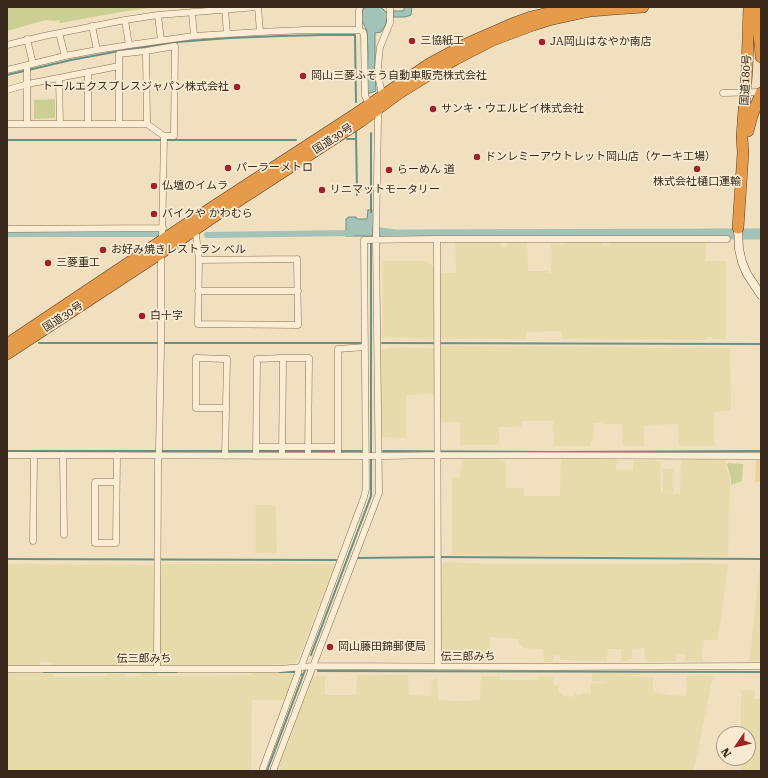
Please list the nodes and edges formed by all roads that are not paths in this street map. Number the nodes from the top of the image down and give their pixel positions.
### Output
1 (257, 7) edge
2 (360, 7) edge
3 (573, 7) edge
4 (643, 7) edge
5 (749, 7) edge
6 (760, 7) edge
7 (225, 9) junction
8 (390, 9) edge
9 (192, 12) junction
10 (158, 16) junction
11 (125, 20) junction
12 (92, 26) junction
13 (359, 30) junction
14 (260, 32) junction
15 (59, 33) junction
16 (226, 34) junction
17 (194, 36) junction
18 (27, 39) junction
19 (161, 40) junction
20 (7, 44) edge
21 (129, 44) junction
22 (97, 50) junction
23 (146, 50) junction
24 (65, 56) junction
25 (761, 57) edge
26 (119, 66) junction
27 (29, 67) junction
28 (7, 70) edge
29 (88, 72) junction
30 (59, 78) junction
31 (28, 84) junction
32 (7, 90) edge
33 (723, 93) dead end
34 (746, 93) junction
35 (761, 93) edge
36 (376, 105) junction
37 (7, 124) edge
38 (27, 124) junction
39 (60, 124) junction
40 (88, 124) junction
41 (119, 124) junction
42 (147, 124) junction
43 (164, 139) junction
44 (743, 153) junction
45 (191, 227) junction
46 (163, 228) junction
47 (738, 228) joint
48 (7, 229) edge
49 (375, 239) junction
50 (437, 239) junction
51 (727, 239) dead end
52 (162, 240) junction
53 (375, 248) junction
54 (365, 251) junction
55 (161, 253) junction
56 (199, 260) junction
57 (198, 291) junction
58 (298, 291) junction
59 (761, 295) edge
60 (7, 344) edge
61 (365, 347) junction
62 (7, 354) edge
63 (283, 358) junction
64 (226, 408) junction
65 (256, 451) junction
66 (282, 451) junction
67 (308, 451) junction
68 (338, 451) junction
69 (159, 453) junction
70 (225, 453) junction
71 (437, 453) junction
72 (369, 454) junction
73 (7, 455) edge
74 (34, 455) junction
75 (63, 455) junction
76 (117, 455) junction
77 (761, 456) edge
78 (116, 482) junction
79 (64, 536) dead end
80 (33, 541) dead end
81 (313, 666) junction
82 (761, 666) edge
83 (438, 667) junction
84 (7, 669) edge
85 (157, 669) junction
86 (299, 670) junction
87 (262, 771) edge
88 (273, 771) edge

1 - 7 street
1 - 14 street
2 - 13 street
3 - 36 highway, 国道30号
4 - 36 highway, 国道30号
5 - 34 highway, 国道180号
6 - 25 highway, 国道180号
7 - 9 street
7 - 16 street
8 - 36 street
9 - 10 street
9 - 17 street
10 - 11 street
10 - 19 street
11 - 12 street
11 - 21 street
12 - 15 street
12 - 22 street
13 - 14 street
13 - 36 street
14 - 16 street
15 - 18 street
15 - 24 street
16 - 17 street
17 - 19 street
18 - 20 street
18 - 27 street
19 - 21 street
21 - 22 street
22 - 24 street
23 - 26 street
23 - 42 street
23 - 43 street
24 - 27 street
26 - 29 street
26 - 41 street
27 - 28 street
27 - 31 street
29 - 30 street
29 - 40 street
30 - 31 street
30 - 39 street
31 - 32 street
31 - 38 street
33 - 34 street
34 - 35 street
34 - 44 highway, 国道180号
35 - 44 highway, 国道180号
36 - 45 highway, 国道30号
36 - 49 street
37 - 38 street
38 - 39 street
39 - 40 street
40 - 41 street
41 - 42 street
42 - 43 street
43 - 46 street
44 - 47 highway, 国道180号
45 - 52 highway, 国道30号
45 - 55 highway, 国道30号
45 - 56 street
46 - 48 street
46 - 52 street
47 - 59 street
49 - 50 street
49 - 53 street
49 - 54 street
50 - 51 street
50 - 71 street
52 - 55 street
52 - 60 highway, 国道30号
53 - 54 street
53 - 72 street
54 - 61 street
55 - 62 highway, 国道30号
55 - 69 street
56 - 57 street
56 - 58 street
57 - 58 street
57 - 58 street
61 - 68 street
61 - 72 street
63 - 65 street
63 - 66 street
63 - 67 street
64 - 64 street
64 - 70 street
65 - 66 street
65 - 66 street
65 - 70 street
66 - 67 street
66 - 67 street
67 - 68 street
67 - 68 street
68 - 72 street
69 - 70 street
69 - 76 street
69 - 85 street
71 - 72 street
71 - 77 street
71 - 83 street
72 - 81 street
72 - 86 street
73 - 74 street
74 - 75 street
74 - 80 street
75 - 76 street
75 - 79 street
76 - 78 street
78 - 78 street
81 - 83 street, 伝三郎みち
81 - 86 street, 伝三郎みち
81 - 88 street
82 - 83 street, 伝三郎みち
84 - 85 street, 伝三郎みち
85 - 86 street, 伝三郎みち
86 - 87 street

